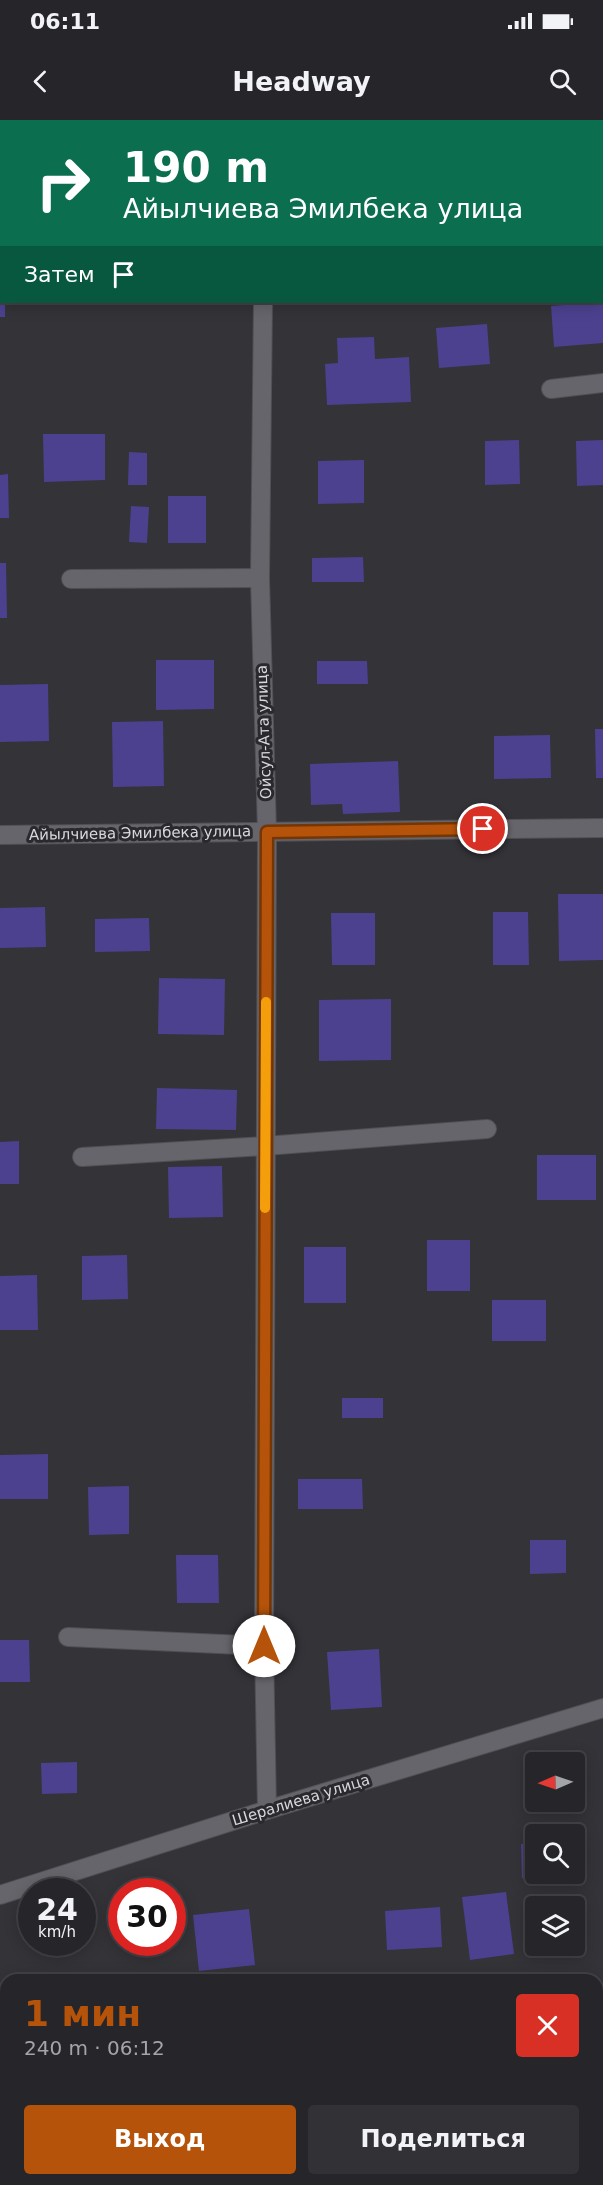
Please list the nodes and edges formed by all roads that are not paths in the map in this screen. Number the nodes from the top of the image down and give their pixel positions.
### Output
1 (263, 303) edge
2 (603, 383) edge
3 (550, 389) dead end
4 (260, 578) junction
5 (71, 579) dead end
6 (603, 828) edge
7 (267, 832) junction
8 (0, 835) edge
9 (487, 1129) dead end
10 (265, 1146) junction
11 (82, 1157) dead end
12 (68, 1637) dead end
13 (264, 1646) junction
14 (603, 1708) edge
15 (267, 1810) junction
16 (0, 1894) edge

1 - 4 street, Ойсул-Ата улица
2 - 3 street
4 - 5 street
4 - 7 street, Ойсул-Ата улица
6 - 7 street, Айылчиева Эмилбека улица
7 - 8 street, Айылчиева Эмилбека улица
7 - 10 street, Ойсул-Ата улица
9 - 10 street
10 - 11 street
10 - 13 street, Ойсул-Ата улица
12 - 13 street
13 - 15 street, Ойсул-Ата улица
14 - 15 street, Шералиева улица
15 - 16 street, Шералиева улица

